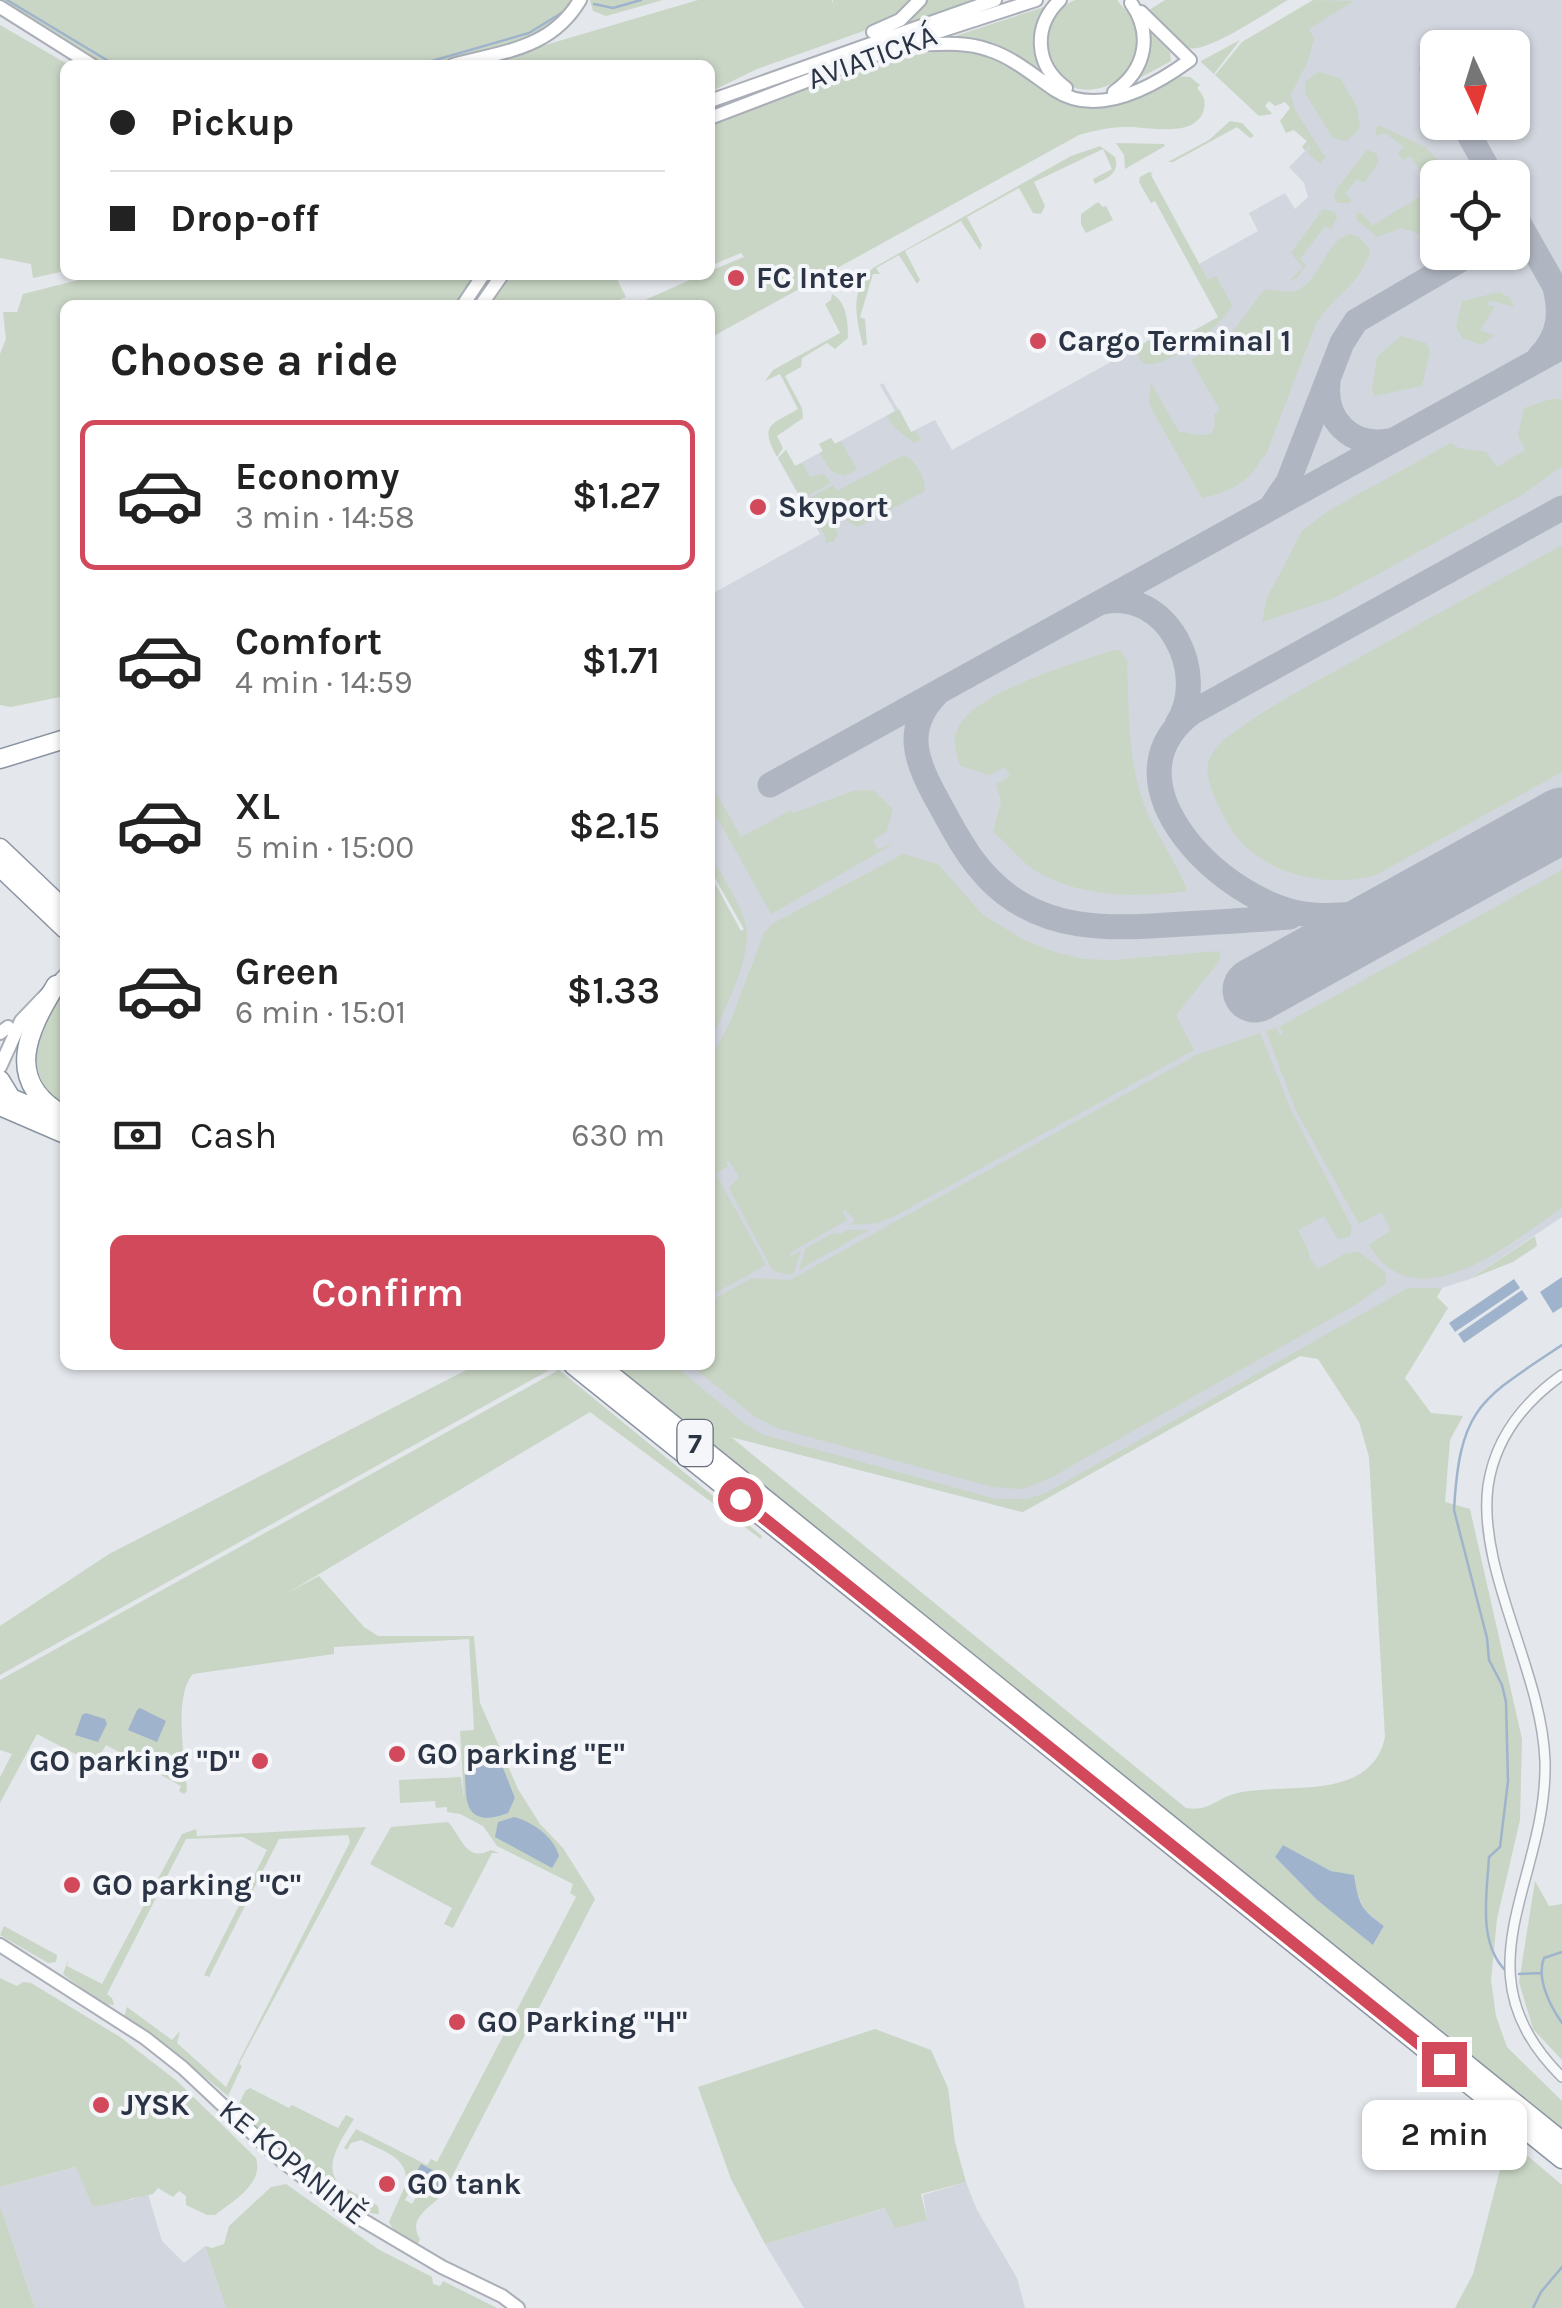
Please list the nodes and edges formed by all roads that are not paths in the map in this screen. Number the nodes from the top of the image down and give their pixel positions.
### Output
1 (580, 0) edge
2 (920, 0) edge
3 (995, 0) edge
4 (1036, 0) edge
5 (1060, 0) edge
6 (1130, 1) edge
7 (0, 7) edge
8 (908, 45) junction
9 (84, 60) edge
10 (470, 60) edge
11 (1190, 60) junction
12 (785, 73) junction
13 (1114, 92) junction
14 (715, 99) edge
15 (715, 116) edge
16 (60, 741) edge
17 (0, 760) edge
18 (0, 848) edge
19 (0, 868) edge
20 (60, 905) edge
21 (60, 925) edge
22 (60, 979) edge
23 (60, 980) edge
24 (60, 981) edge
25 (3, 1033) edge
26 (0, 1067) edge
27 (0, 1082) edge
28 (0, 1106) edge
29 (0, 1118) edge
30 (60, 1123) edge
31 (60, 1123) edge
32 (60, 1124) edge
33 (60, 1124) edge
34 (579, 1370) edge
35 (605, 1370) edge
36 (1562, 1376) edge
37 (0, 1945) edge
38 (1562, 2077) edge
39 (1562, 2141) edge
40 (1562, 2159) edge
41 (518, 2308) edge

1 - 10 main road
2 - 12 main road
3 - 12 main road, AVIATICKÁ
4 - 8 main road, AVIATICKÁ
5 - 13 main road
6 - 11 main road
6 - 13 main road
7 - 9 main road
8 - 11 main road
8 - 15 main road, AVIATICKÁ
11 - 13 main road
12 - 14 main road, AVIATICKÁ
16 - 17 highway
18 - 20 highway
19 - 21 highway
22 - 25 main road
23 - 26 main road
24 - 30 highway
27 - 31 highway
28 - 32 highway
29 - 33 highway
34 - 40 highway, 7
35 - 39 highway, 7
36 - 38 street
37 - 41 main road, KE KOPANINĚ

